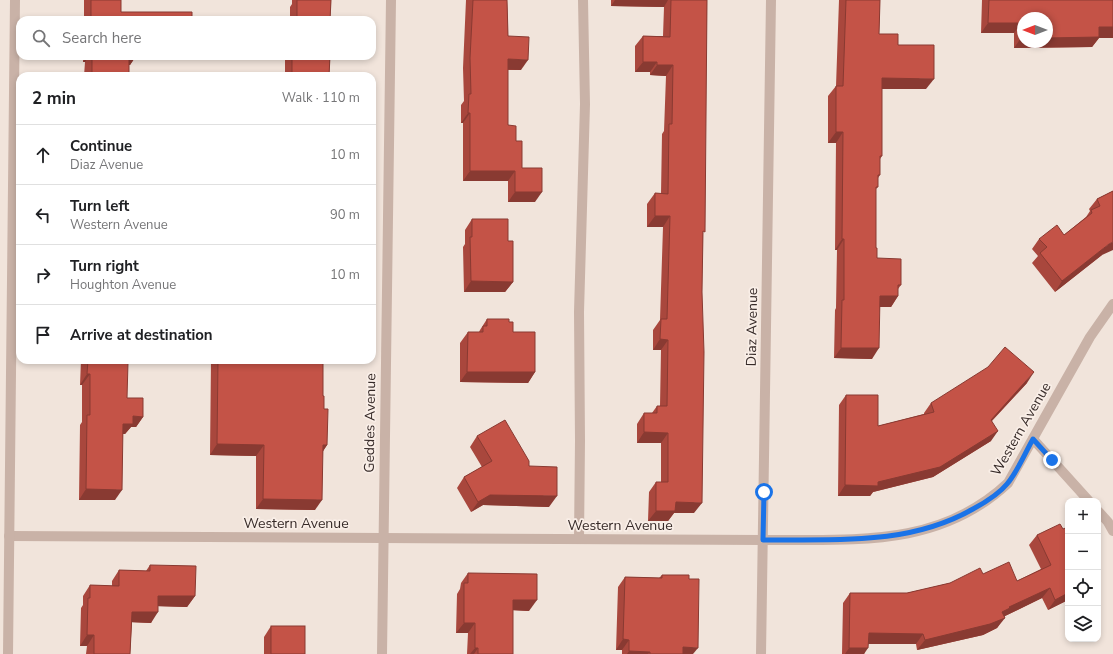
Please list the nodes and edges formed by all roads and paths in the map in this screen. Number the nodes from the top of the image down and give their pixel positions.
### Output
1 (15, 0) edge
2 (390, 0) edge
3 (583, 0) edge
4 (771, 0) edge
5 (1113, 304) edge
6 (1033, 439) junction
7 (1086, 498) edge
8 (1101, 514) edge
9 (1113, 531) edge
10 (9, 536) junction
11 (383, 538) junction
12 (578, 539) junction
13 (763, 540) junction
14 (8, 654) edge
15 (382, 654) edge
16 (761, 654) edge

1 - 10 street
2 - 11 street, Geddes Avenue
3 - 12 street
4 - 13 street, Diaz Avenue
5 - 6 street, Western Avenue
6 - 7 street
6 - 13 street, Western Avenue
8 - 9 street
10 - 11 street, Western Avenue
10 - 14 street
11 - 12 street, Western Avenue
11 - 15 street, Geddes Avenue
12 - 13 street, Western Avenue
13 - 16 street, Diaz Avenue

